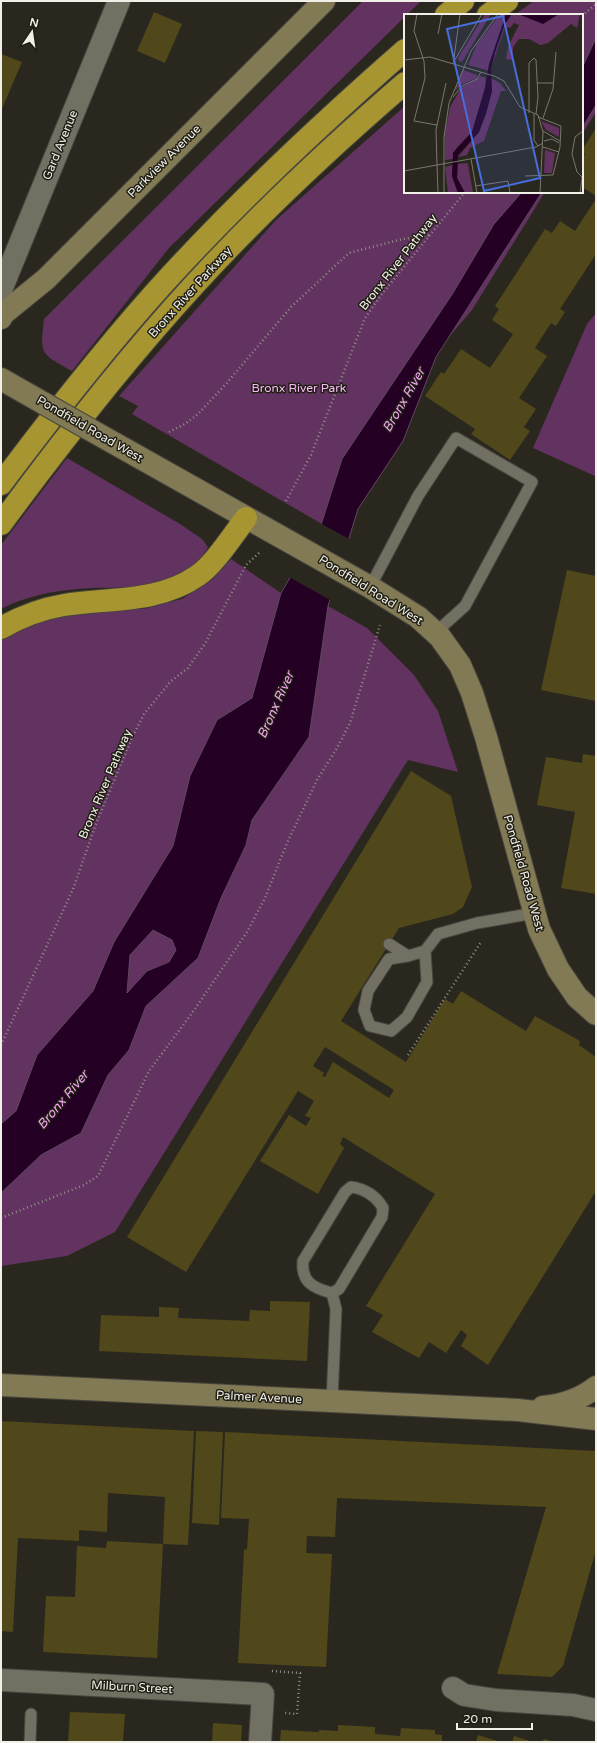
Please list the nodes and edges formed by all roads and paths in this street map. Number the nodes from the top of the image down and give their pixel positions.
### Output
1 (119, 1) edge
2 (324, 1) edge
3 (463, 1) edge
4 (507, 1) edge
5 (596, 4) edge
6 (447, 14) edge
7 (489, 14) edge
8 (583, 15) edge
9 (404, 51) edge
10 (404, 84) edge
11 (464, 193) edge
12 (431, 235) junction
13 (1, 290) edge
14 (2, 314) edge
15 (1, 379) edge
16 (169, 432) dead end
17 (1, 484) edge
18 (286, 501) dead end
19 (246, 518) junction
20 (1, 524) edge
21 (261, 552) dead end
22 (370, 587) junction
23 (380, 625) dead end
24 (1, 628) edge
25 (435, 633) junction
26 (535, 913) junction
27 (482, 941) dead end
28 (389, 944) dead end
29 (425, 951) junction
30 (408, 956) junction
31 (596, 1014) edge
32 (1, 1045) edge
33 (408, 1055) dead end
34 (1, 1218) edge
35 (332, 1293) junction
36 (1, 1385) edge
37 (596, 1387) edge
38 (332, 1401) junction
39 (518, 1410) junction
40 (596, 1419) edge
41 (272, 1671) dead end
42 (1, 1680) edge
43 (453, 1688) dead end
44 (596, 1710) edge
45 (283, 1713) dead end
46 (31, 1714) dead end
47 (30, 1742) edge
48 (260, 1742) edge

1 - 13 street, Gard Avenue
2 - 14 street, Parkview Avenue
3 - 6 highway
4 - 7 highway
5 - 8 path
9 - 17 highway, Bronx River Parkway
10 - 20 highway, Bronx River Parkway
11 - 12 path, Bronx River Pathway
12 - 16 path
12 - 18 path, Bronx River Pathway
15 - 19 street, Pondfield Road West, bridge
19 - 22 street, Pondfield Road West
19 - 24 highway
21 - 32 path, Bronx River Pathway
22 - 25 street, Pondfield Road West
22 - 25 lane
23 - 34 path
25 - 26 street, Pondfield Road West
26 - 29 lane
26 - 31 street, Pondfield Road West
27 - 33 path
28 - 30 lane
29 - 30 lane
29 - 30 lane
35 - 35 lane
35 - 38 lane
36 - 38 street, Palmer Avenue
37 - 39 street, Palmer Avenue
38 - 39 street, Palmer Avenue
39 - 40 street, Palmer Avenue
41 - 45 path
42 - 48 street, Milburn Street
43 - 44 street
46 - 47 lane

